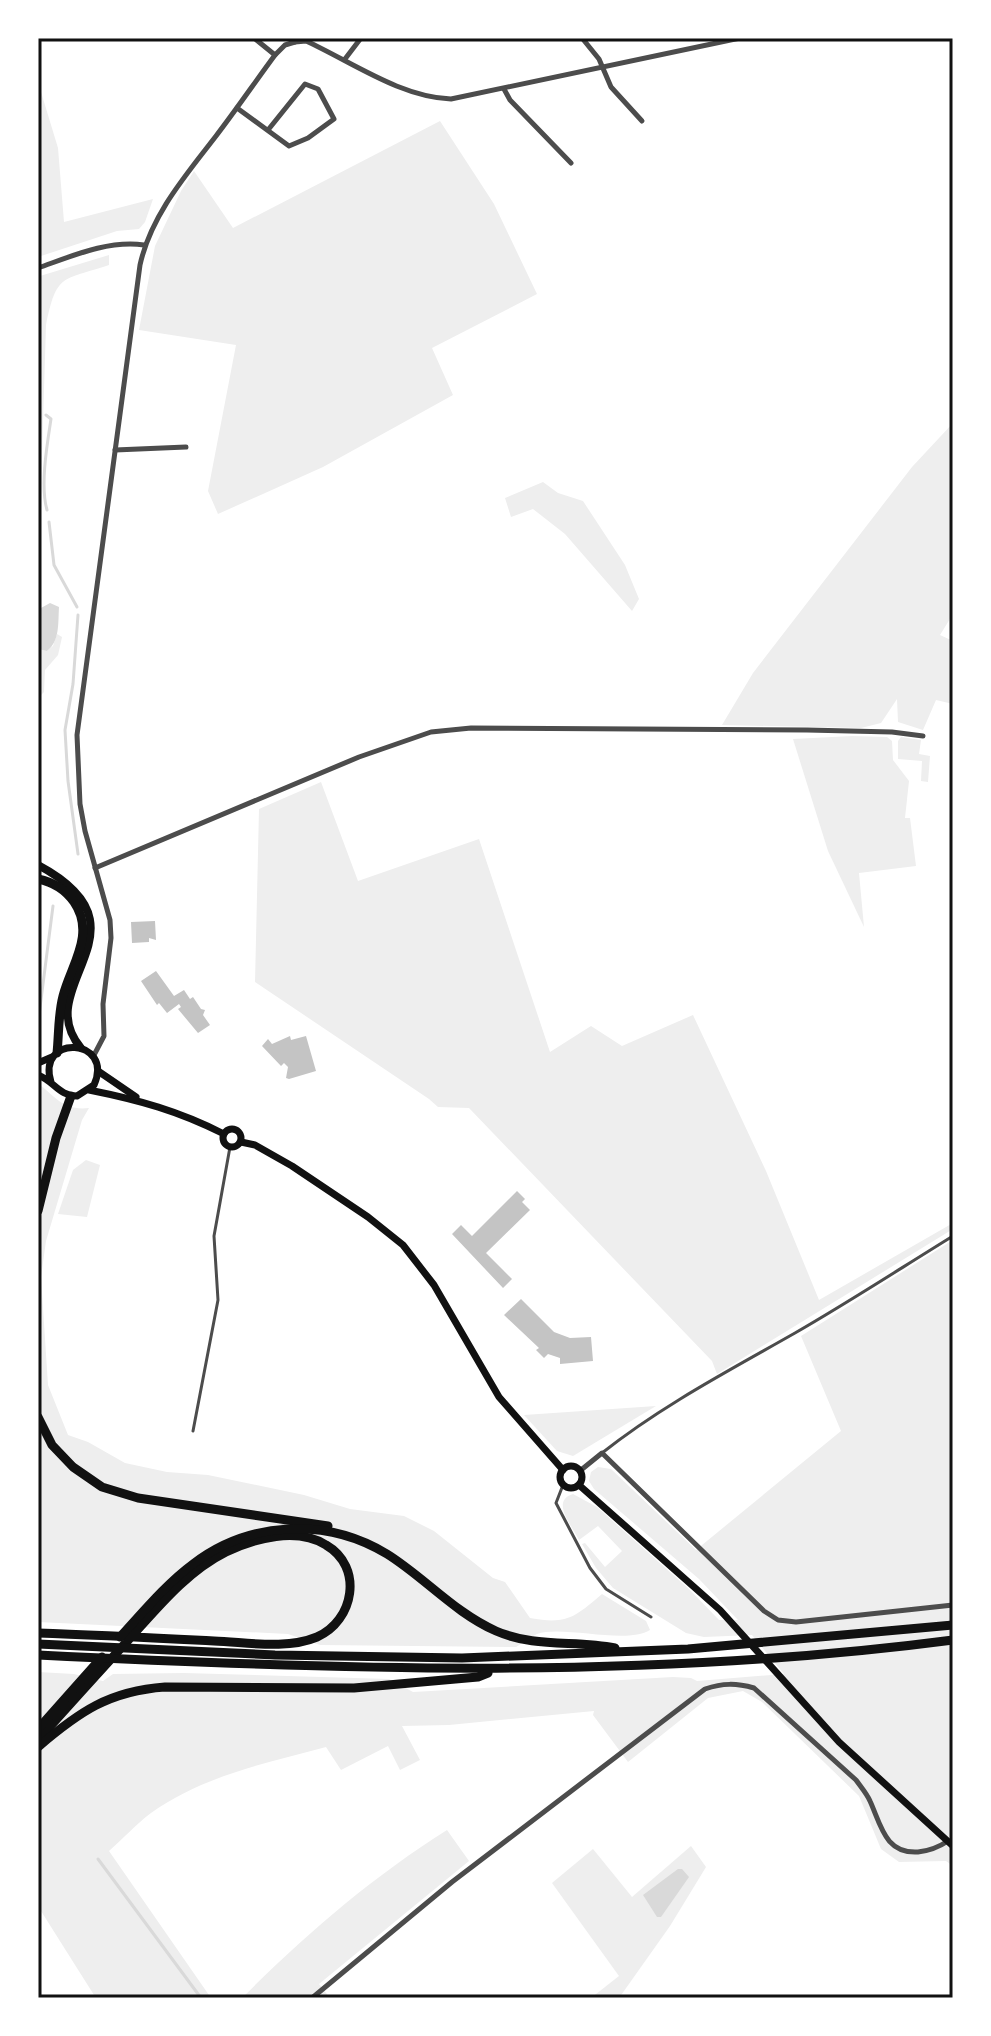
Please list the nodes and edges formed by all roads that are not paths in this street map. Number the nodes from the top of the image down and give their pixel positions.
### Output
1 (254, 38) edge
2 (361, 38) edge
3 (582, 38) edge
4 (740, 38) edge
5 (294, 40) edge
6 (275, 55) junction
7 (345, 59) junction
8 (603, 68) junction
9 (504, 89) junction
10 (237, 108) junction
11 (642, 121) dead end
12 (268, 130) junction
13 (571, 163) dead end
14 (144, 245) junction
15 (38, 268) edge
16 (186, 447) dead end
17 (115, 450) junction
18 (923, 736) dead end
19 (38, 865) edge
20 (95, 868) junction
21 (38, 879) edge
22 (81, 1048) junction
23 (55, 1054) junction
24 (93, 1057) junction
25 (38, 1063) edge
26 (98, 1071) junction
27 (38, 1075) edge
28 (51, 1082) junction
29 (89, 1090) junction
30 (71, 1096) junction
31 (141, 1100) junction
32 (224, 1134) junction
33 (241, 1142) junction
34 (230, 1147) junction
35 (38, 1211) edge
36 (953, 1236) edge
37 (38, 1417) edge
38 (193, 1431) dead end
39 (602, 1453) junction
40 (563, 1470) junction
41 (581, 1470) junction
42 (563, 1485) junction
43 (579, 1485) junction
44 (384, 1552) junction
45 (953, 1605) edge
46 (651, 1617) dead end
47 (953, 1625) edge
48 (38, 1633) edge
49 (953, 1640) edge
50 (38, 1644) edge
51 (625, 1652) junction
52 (38, 1655) edge
53 (495, 1670) junction
54 (38, 1729) edge
55 (38, 1740) edge
56 (38, 1747) edge
57 (950, 1844) edge
58 (312, 1998) edge

1 - 6 street
2 - 7 street
3 - 8 street
4 - 8 street
5 - 6 street
5 - 7 street
6 - 10 street
7 - 9 street
8 - 9 street
8 - 11 street
9 - 13 street
10 - 12 street
10 - 14 street
12 - 12 street
14 - 15 street
14 - 17 street
16 - 17 street
17 - 20 street
18 - 20 street
19 - 22 main road
20 - 24 street
21 - 23 highway
22 - 23 main road
22 - 24 main road
23 - 25 main road
23 - 28 main road
24 - 26 main road
26 - 29 main road
26 - 31 main road
27 - 28 main road
28 - 30 main road
29 - 30 main road
29 - 31 main road
30 - 35 highway
31 - 32 main road
32 - 33 main road
32 - 34 main road
33 - 34 main road
33 - 40 main road
34 - 38 lane
36 - 39 lane
37 - 44 highway
39 - 41 street
39 - 45 street
40 - 41 main road
40 - 42 main road
41 - 43 main road
42 - 43 main road
42 - 46 lane
43 - 57 main road
44 - 51 highway
44 - 54 highway
47 - 51 highway
48 - 55 highway
49 - 53 highway
50 - 51 highway
52 - 53 highway
53 - 56 highway
57 - 58 street

